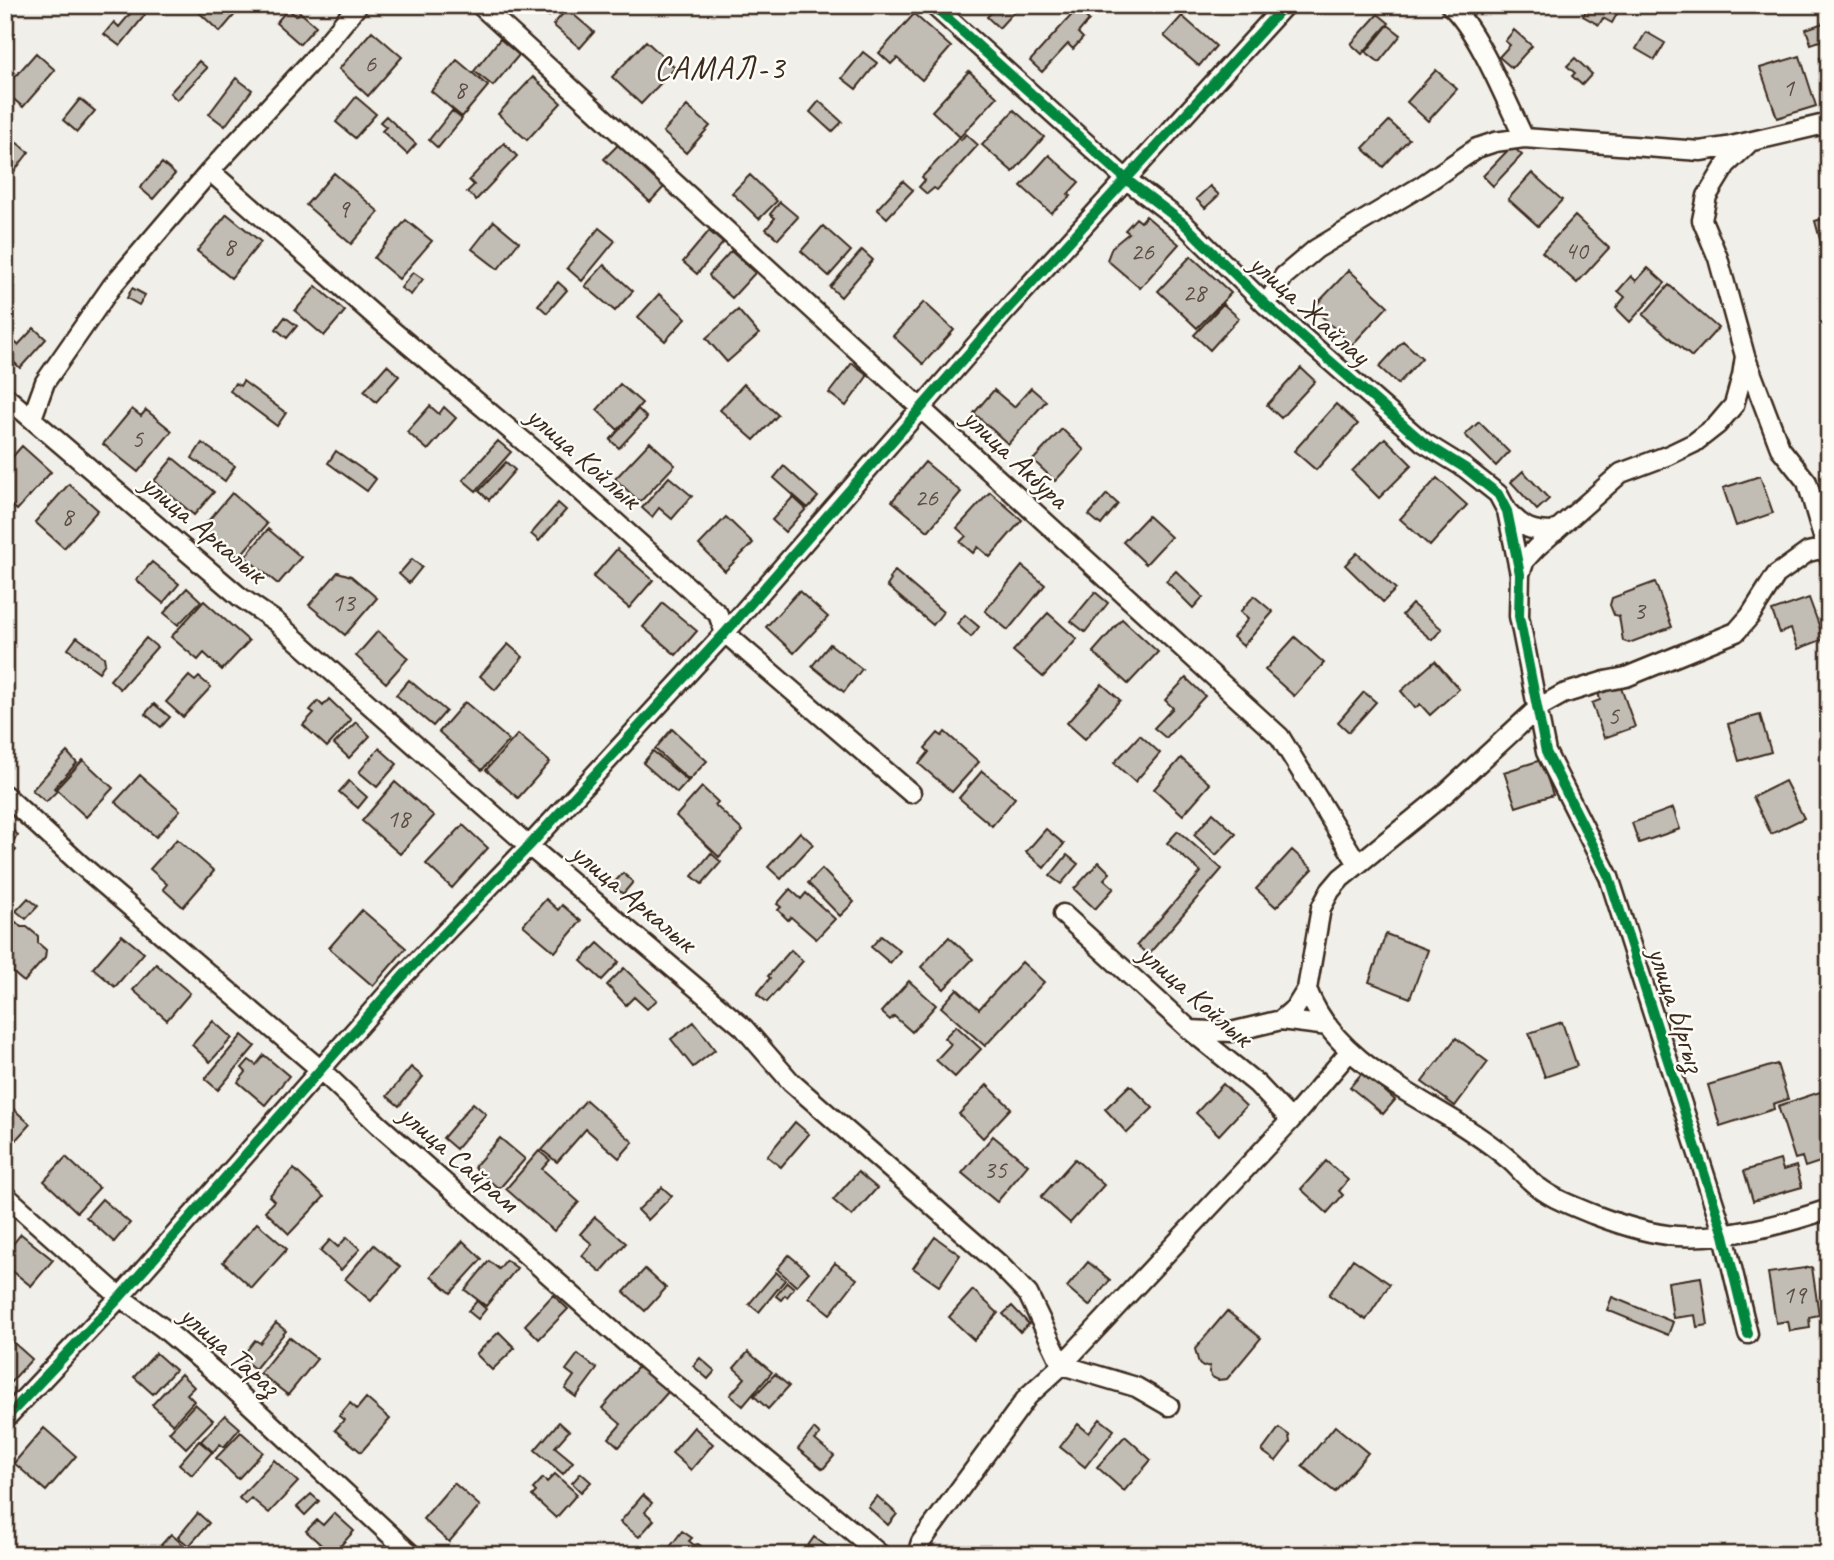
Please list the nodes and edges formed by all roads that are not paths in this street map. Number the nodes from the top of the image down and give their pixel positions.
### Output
1 (358, 5) edge
2 (480, 5) edge
3 (933, 5) edge
4 (1285, 5) edge
5 (1450, 5) edge
6 (1829, 123) edge
7 (1524, 138) junction
8 (1756, 140) junction
9 (210, 171) junction
10 (1127, 180) junction
11 (1266, 305) junction
12 (1745, 356) junction
13 (5, 396) edge
14 (920, 408) junction
15 (32, 418) junction
16 (1507, 511) junction
17 (1555, 532) junction
18 (1827, 552) edge
19 (1520, 574) junction
20 (725, 633) junction
21 (1538, 708) junction
22 (911, 793) dead end
23 (5, 795) edge
24 (529, 846) junction
25 (1358, 864) junction
26 (1063, 914) dead end
27 (1307, 989) junction
28 (1281, 1020) junction
29 (1328, 1026) junction
30 (1190, 1030) junction
31 (1349, 1052) junction
32 (321, 1071) junction
33 (1291, 1120) junction
34 (5, 1195) edge
35 (1829, 1209) edge
36 (1724, 1235) junction
37 (120, 1297) junction
38 (1748, 1334) dead end
39 (1062, 1365) junction
40 (1169, 1406) dead end
41 (5, 1419) edge
42 (412, 1555) edge
43 (881, 1555) edge
44 (916, 1555) edge

1 - 9 street
2 - 14 street, улица Акбура
3 - 10 street, улица Жайлау
4 - 10 street
5 - 7 street
6 - 8 street
7 - 8 street
7 - 11 street
8 - 12 street
9 - 15 street
9 - 20 street, улица Койлык
10 - 11 street, улица Жайлау
10 - 14 street
11 - 16 street, улица Жайлау
12 - 17 street
12 - 18 street
13 - 15 street, улица Аркалык
14 - 20 street
14 - 25 street, улица Акбура
15 - 24 street, улица Аркалык
16 - 17 street
16 - 19 street, улица Жайлау
17 - 19 street
18 - 21 street
19 - 21 street, улица Жайлау
20 - 22 street, улица Койлык
20 - 24 street
21 - 25 street
21 - 36 street, улица Ыргыз
23 - 32 street, улица Сайрам
24 - 32 street
24 - 39 street, улица Аркалык
25 - 27 street
26 - 30 street, улица Койлык
27 - 28 street
27 - 29 street
28 - 29 street
28 - 30 street
29 - 31 street
30 - 33 street, улица Койлык
31 - 33 street
31 - 36 street
32 - 37 street
32 - 43 street, улица Сайрам
33 - 39 street
34 - 37 street, улица Тараз
35 - 36 street
36 - 38 street, улица Ыргыз
37 - 41 street
37 - 42 street, улица Тараз
39 - 40 street
39 - 44 street

